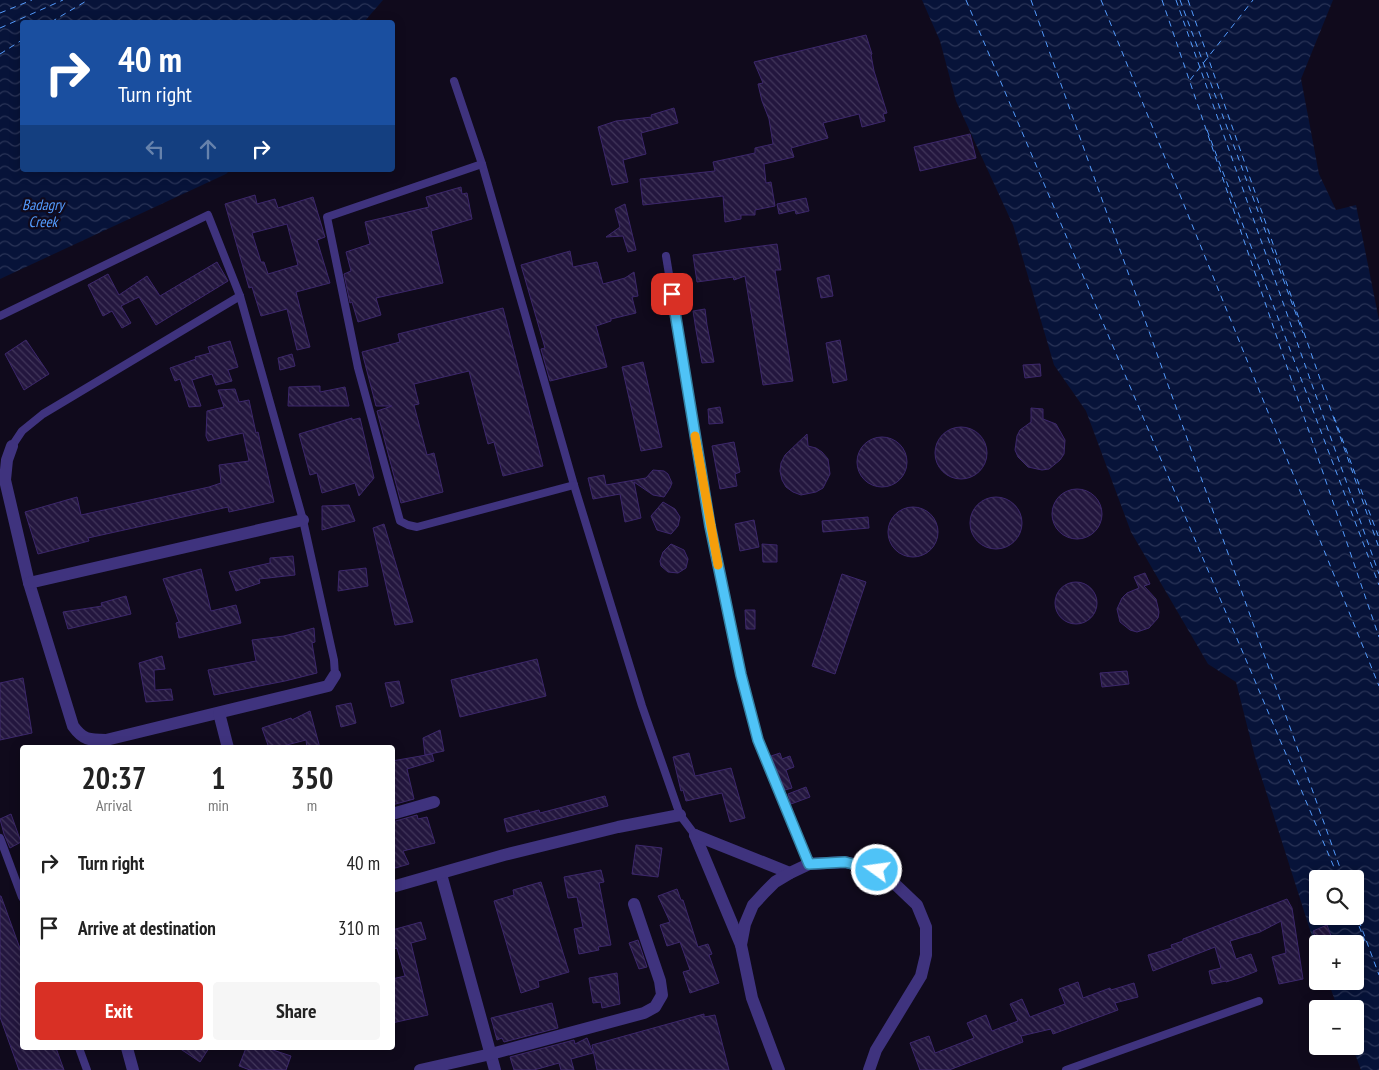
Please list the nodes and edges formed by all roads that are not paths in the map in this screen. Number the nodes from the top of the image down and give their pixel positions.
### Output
1 (454, 81) dead end
2 (482, 164) junction
3 (666, 256) dead end
4 (240, 296) junction
5 (0, 316) edge
6 (12, 446) joint
7 (574, 485) junction
8 (303, 520) junction
9 (29, 583) junction
10 (336, 675) joint
11 (219, 713) junction
12 (227, 745) edge
13 (434, 802) dead end
14 (395, 813) edge
15 (680, 815) junction
16 (695, 835) junction
17 (0, 838) edge
18 (809, 864) junction
19 (790, 873) junction
20 (441, 874) junction
21 (395, 886) edge
22 (20, 892) edge
23 (634, 904) dead end
24 (741, 945) junction
25 (1259, 1001) dead end
26 (79, 1050) edge
27 (128, 1050) edge
28 (491, 1054) junction
29 (87, 1070) edge
30 (133, 1070) edge
31 (420, 1070) edge
32 (495, 1070) edge
33 (780, 1070) edge
34 (869, 1070) edge
35 (1066, 1070) edge

1 - 2 lane
2 - 7 lane
2 - 7 lane
3 - 18 lane
4 - 5 lane
4 - 6 lane
4 - 8 lane
6 - 9 street
7 - 15 lane
8 - 9 street
8 - 10 lane
9 - 11 street
10 - 11 street
11 - 12 street
13 - 14 street
15 - 16 lane
15 - 20 street
16 - 19 street
16 - 24 street
17 - 22 lane
18 - 19 street
18 - 34 street
19 - 24 street
20 - 21 street
20 - 28 street
23 - 28 street
24 - 33 street
25 - 35 lane
26 - 29 lane
27 - 30 street
28 - 31 street
28 - 32 street

